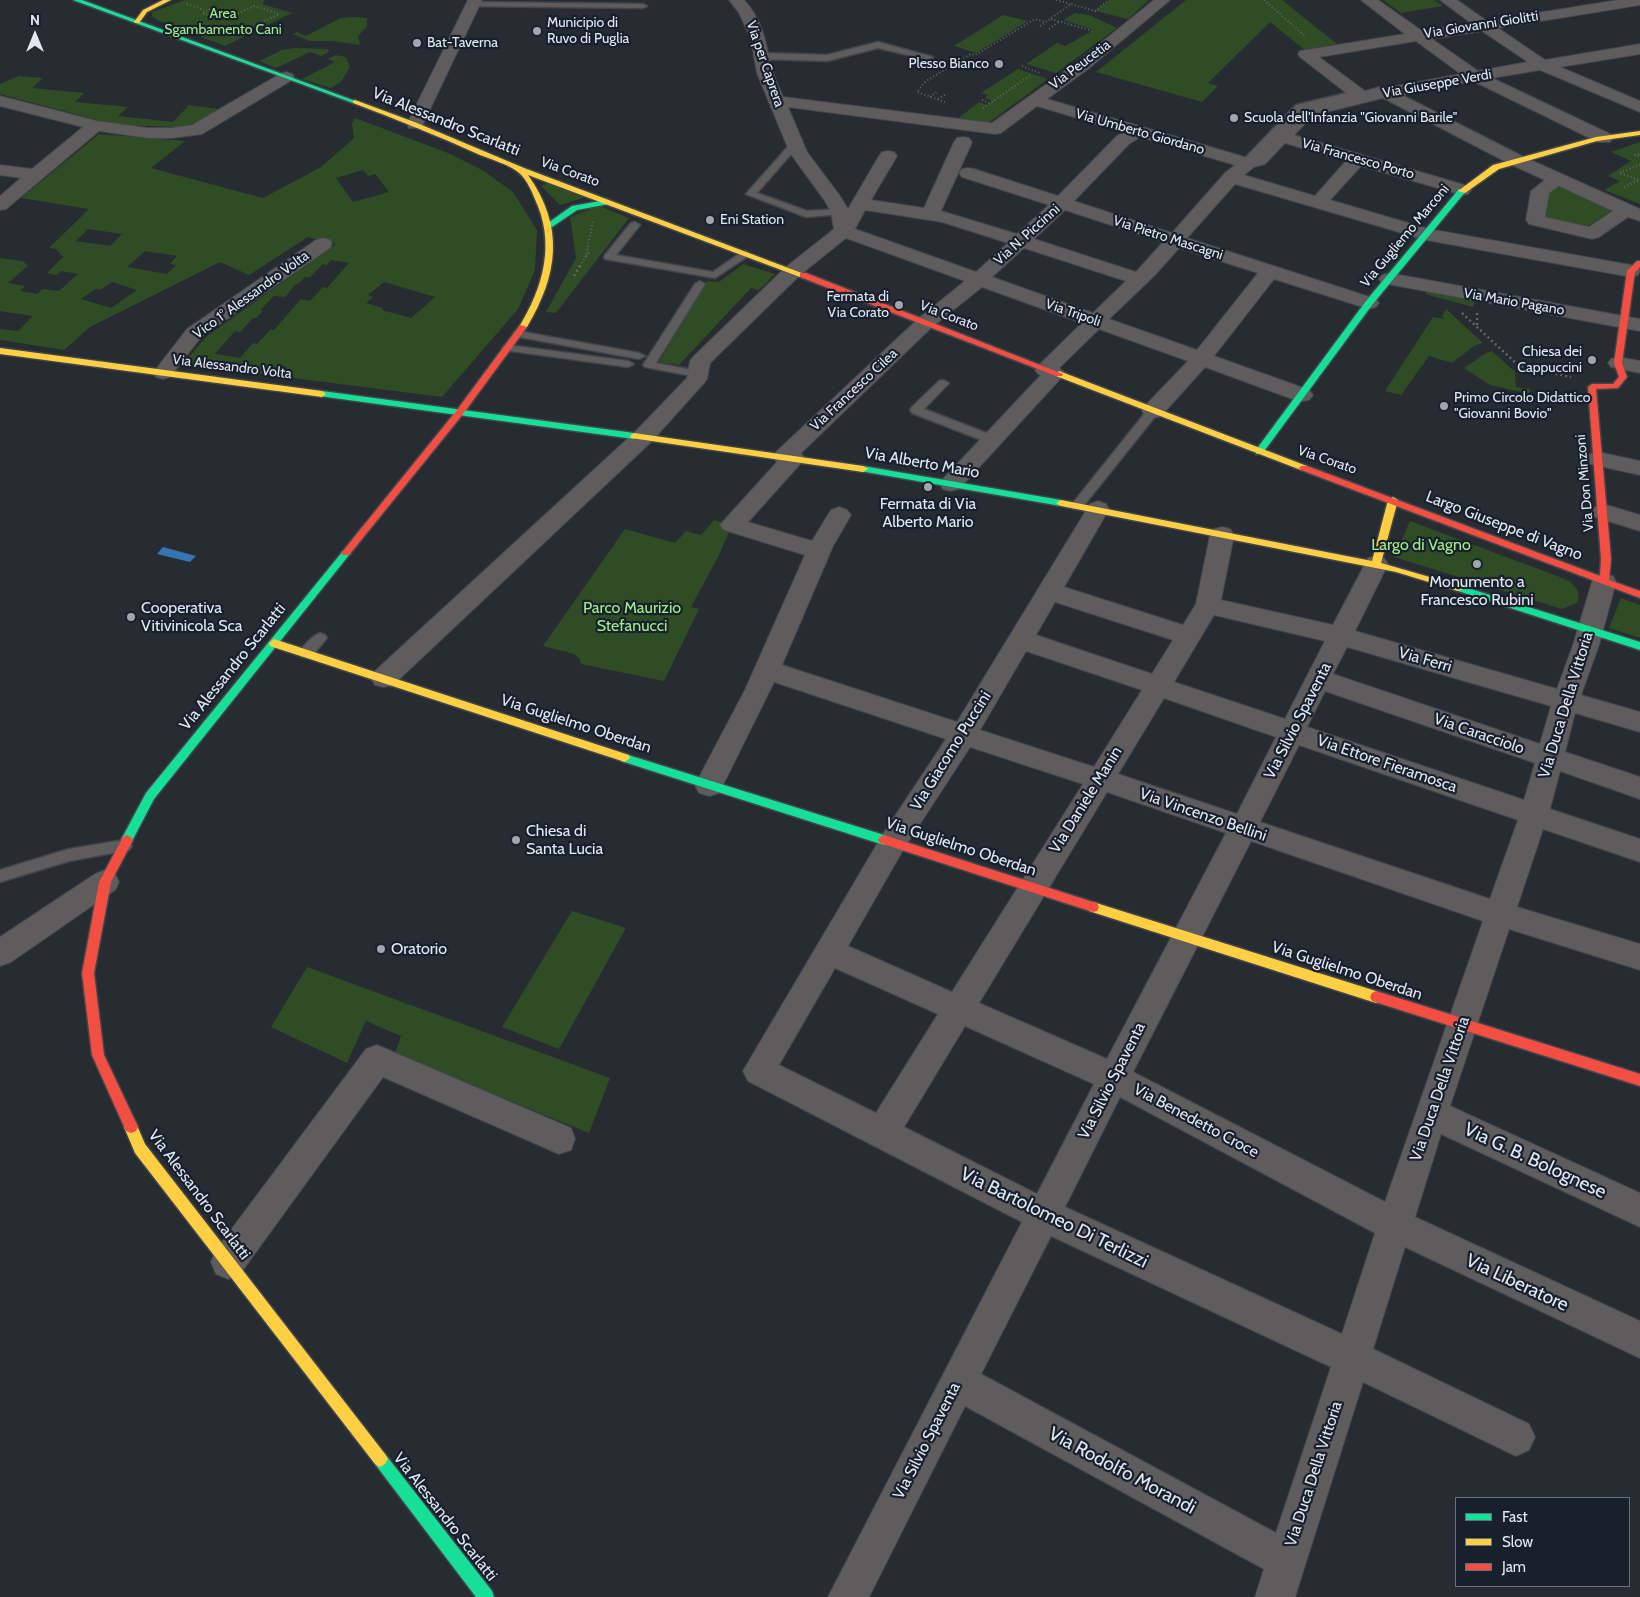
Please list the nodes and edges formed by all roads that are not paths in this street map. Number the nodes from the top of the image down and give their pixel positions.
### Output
1 (76, 0) edge
2 (168, 0) edge
3 (736, 0) edge
4 (1163, 0) edge
5 (1368, 0) edge
6 (1446, 0) edge
7 (1640, 1) edge
8 (474, 2) edge
9 (643, 6) dead end
10 (137, 22) junction
11 (1482, 25) junction
12 (1416, 36) junction
13 (1640, 49) edge
14 (1322, 51) junction
15 (762, 56) junction
16 (929, 57) dead end
17 (1544, 66) junction
18 (1475, 76) junction
19 (286, 77) junction
20 (1386, 93) junction
21 (1360, 95) junction
22 (0, 101) edge
23 (776, 101) junction
24 (1027, 105) junction
25 (1640, 107) edge
26 (415, 124) junction
27 (95, 126) junction
28 (1640, 133) edge
29 (1130, 135) junction
30 (1282, 137) junction
31 (1604, 138) junction
32 (963, 142) dead end
33 (795, 144) junction
34 (888, 156) dead end
35 (1357, 159) junction
36 (1518, 161) junction
37 (1242, 169) junction
38 (0, 170) edge
39 (521, 170) junction
40 (968, 173) dead end
41 (35, 175) junction
42 (1558, 179) junction
43 (1462, 190) junction
44 (607, 202) junction
45 (1319, 202) junction
46 (1062, 203) junction
47 (859, 204) junction
48 (0, 205) edge
49 (1634, 213) edge
50 (930, 214) junction
51 (842, 222) junction
52 (550, 225) junction
53 (635, 225) dead end
54 (1426, 234) junction
55 (1021, 240) junction
56 (1175, 240) junction
57 (323, 244) dead end
58 (746, 254) junction
59 (793, 271) junction
60 (1270, 271) junction
61 (1635, 277) edge
62 (1139, 279) junction
63 (1388, 279) junction
64 (978, 280) junction
65 (700, 284) dead end
66 (1369, 303) junction
67 (1096, 321) junction
68 (925, 323) junction
69 (1632, 323) edge
70 (518, 334) junction
71 (508, 348) junction
72 (0, 351) edge
73 (639, 356) dead end
74 (1201, 359) junction
75 (1618, 363) junction
76 (628, 364) dead end
77 (1640, 367) edge
78 (1050, 371) junction
79 (163, 373) junction
80 (698, 374) junction
81 (943, 383) dead end
82 (1302, 395) junction
83 (1154, 411) junction
84 (460, 412) junction
85 (643, 437) junction
86 (993, 440) junction
87 (1259, 452) junction
88 (788, 458) junction
89 (1598, 459) junction
90 (1640, 468) edge
91 (951, 484) junction
92 (1366, 490) joint
93 (1392, 500) junction
94 (1087, 507) junction
95 (1603, 512) junction
96 (839, 516) dead end
97 (1640, 522) edge
98 (1222, 535) junction
99 (819, 551) junction
100 (1376, 564) junction
101 (1604, 582) junction
102 (1049, 591) junction
103 (1640, 595) edge
104 (1208, 604) junction
105 (1589, 630) junction
106 (1189, 636) junction
107 (1341, 636) junction
108 (320, 638) dead end
109 (1020, 639) junction
110 (274, 643) junction
111 (1640, 646) edge
112 (306, 653) junction
113 (767, 670) junction
114 (384, 678) junction
115 (1318, 679) junction
116 (1158, 686) junction
117 (1566, 700) junction
118 (1640, 722) edge
119 (1291, 732) junction
120 (964, 734) junction
121 (1551, 758) junction
122 (1100, 779) junction
123 (709, 785) junction
124 (1640, 788) edge
125 (1534, 815) junction
126 (1244, 829) junction
127 (893, 842) junction
128 (124, 846) junction
129 (1640, 851) edge
130 (0, 876) edge
131 (105, 882) junction
132 (1032, 887) junction
133 (1500, 914) junction
134 (1186, 936) junction
135 (829, 951) junction
136 (0, 953) edge
137 (1640, 957) edge
138 (958, 1009) junction
139 (1461, 1025) junction
140 (759, 1071) joint
141 (1114, 1078) junction
142 (1640, 1080) edge
143 (1431, 1113) junction
144 (882, 1133) junction
145 (559, 1139) dead end
146 (1640, 1210) edge
147 (1044, 1215) junction
148 (1395, 1225) junction
149 (228, 1262) junction
150 (1640, 1340) edge
151 (1352, 1358) junction
152 (958, 1382) junction
153 (1516, 1438) dead end
154 (1287, 1560) junction
155 (858, 1592) edge
156 (486, 1597) edge
157 (1275, 1597) edge

1 - 10 main road, Via Alessandro Scarlatti
2 - 10 main road
3 - 15 street, Via per Caprera
4 - 24 street, Via Peucetia
5 - 12 street
6 - 11 street
7 - 11 street, Via Giovanni Giolitti
8 - 9 lane
8 - 26 street
10 - 19 main road, Via Alessandro Scarlatti
11 - 12 street, Via Giovanni Giolitti
11 - 17 street
12 - 14 street, Via Giovanni Giolitti
12 - 18 street
13 - 17 street, Via Giuseppe Verdi
14 - 20 street
14 - 21 street
15 - 16 lane
15 - 23 street, Via per Caprera
17 - 18 street, Via Giuseppe Verdi
17 - 25 street
18 - 20 street, Via Giuseppe Verdi
18 - 31 street
19 - 26 main road, Via Alessandro Scarlatti
19 - 27 street
20 - 21 street, Via Giuseppe Verdi
20 - 36 street
21 - 30 street, Via Giuseppe Verdi
21 - 37 lane, Via Giuseppe Verdi
22 - 27 street
23 - 24 street, Via Peucetia
23 - 33 street, Via per Caprera
24 - 29 street, Via Umberto Giordano
26 - 39 main road, Via Alessandro Scarlatti
27 - 41 street
28 - 31 main road, Via Gugliemo Marconi
29 - 37 street, Via Umberto Giordano
29 - 46 street, Via N. Piccinni
30 - 35 street, Via Francesco Porto
30 - 37 street, Via Giuseppe Verdi
31 - 36 main road, Via Gugliemo Marconi
32 - 50 street
33 - 51 street, Via per Caprera
33 - 51 lane
34 - 47 street
35 - 43 street, Via Francesco Porto
35 - 45 street
36 - 42 street
36 - 43 main road, Via Gugliemo Marconi
37 - 45 street
37 - 56 street, Via Giuseppe Verdi
38 - 41 street
39 - 44 main road, Via Corato
39 - 52 main road, Via Alessandro Scarlatti
40 - 46 street, Via Pietro Mascagni
41 - 48 street
42 - 49 street
42 - 49 street
43 - 54 main road, Via Gugliemo Marconi
44 - 52 main road
44 - 58 main road, Via Corato
45 - 54 street
46 - 55 street, Via N. Piccinni
46 - 56 street, Via Pietro Mascagni
47 - 50 street
47 - 51 street
50 - 55 street
51 - 59 street
51 - 64 street, Via Tripoli
52 - 70 main road, Via Alessandro Scarlatti
53 - 58 lane
54 - 61 street
54 - 63 main road, Via Gugliemo Marconi
55 - 62 street
55 - 64 street, Via N. Piccinni
56 - 60 street, Via Pietro Mascagni
56 - 62 street, Via Giuseppe Verdi
57 - 79 street, Vico 1° Alessandro Volta
58 - 59 main road, Via Corato
59 - 68 main road, Via Corato
59 - 80 street
60 - 66 street, Via Pietro Mascagni
60 - 74 street
61 - 69 main road
62 - 67 street, Via Giuseppe Verdi
63 - 66 main road, Via Gugliemo Marconi
63 - 69 street, Via Mario Pagano
64 - 67 street, Via Tripoli
64 - 68 street, Via N. Piccinni
65 - 80 lane
66 - 82 main road, Via Gugliemo Marconi
67 - 74 street, Via Tripoli
67 - 78 street, Via Giuseppe Verdi
68 - 78 main road, Via Corato
68 - 88 street, Via Francesco Cilea
69 - 75 main road
70 - 71 main road, Via Alessandro Scarlatti
70 - 73 lane
71 - 76 lane
71 - 84 main road, Via Alessandro Scarlatti
72 - 79 main road, Via Alessandro Volta
74 - 82 street, Via Tripoli
74 - 83 street
75 - 77 street
75 - 89 main road, Via Don Minzoni
78 - 83 main road, Via Corato
78 - 86 street, Via Giuseppe Verdi
79 - 84 main road, Via Alessandro Volta
80 - 85 street
81 - 86 lane
82 - 87 main road, Via Gugliemo Marconi
83 - 87 main road, Via Corato
83 - 94 lane
84 - 85 main road, Via Alberto Mario
84 - 110 main road, Via Alessandro Scarlatti
85 - 88 main road, Via Alberto Mario
85 - 114 street
86 - 91 street, Via Giuseppe Verdi
87 - 92 main road, Via Corato
88 - 91 main road, Via Alberto Mario
88 - 99 street, Via Francesco Cilea
89 - 90 street
89 - 95 main road, Via Don Minzoni
91 - 94 main road, Via Alberto Mario
92 - 93 main road, Largo Giuseppe di Vagno
93 - 100 main road
93 - 101 main road, Largo Giuseppe di Vagno
94 - 98 main road, Via Alberto Mario
94 - 102 street, Via Giacomo Puccini
95 - 97 street
95 - 101 main road, Via Don Minzoni
96 - 99 street
98 - 100 main road, Via Alberto Mario
98 - 104 street, Via Daniele Manin
99 - 113 street
100 - 105 main road
100 - 107 street, Via Silvio Spaventa
101 - 103 main road, Largo Giuseppe di Vagno
101 - 105 street, Via Duca Della Vittoria
102 - 106 street
102 - 109 street, Via Giacomo Puccini
104 - 106 street, Via Daniele Manin
104 - 107 street, Via Ferri
105 - 111 main road
105 - 117 street, Via Duca Della Vittoria
106 - 116 street, Via Daniele Manin
107 - 115 street, Via Silvio Spaventa
107 - 117 street, Via Ferri
108 - 112 lane
109 - 116 street, Via Ettore Fieramosca
109 - 120 street, Via Giacomo Puccini
110 - 112 main road, Via Guglielmo Oberdan
110 - 128 main road, Via Alessandro Scarlatti
112 - 114 main road, Via Guglielmo Oberdan
113 - 120 street, Via Vincenzo Bellini
113 - 123 street
114 - 123 main road, Via Guglielmo Oberdan
115 - 119 street, Via Silvio Spaventa
115 - 121 street, Via Caracciolo
116 - 119 street, Via Ettore Fieramosca
116 - 122 street, Via Daniele Manin
117 - 118 street, Via Ferri
117 - 121 street, Via Duca Della Vittoria
119 - 125 street, Via Ettore Fieramosca
119 - 126 street, Via Silvio Spaventa
120 - 122 street, Via Vincenzo Bellini
120 - 127 street, Via Giacomo Puccini
121 - 124 street, Via Caracciolo
121 - 125 street, Via Duca Della Vittoria
122 - 126 street, Via Vincenzo Bellini
122 - 132 street, Via Daniele Manin
123 - 127 main road, Via Guglielmo Oberdan
125 - 129 street, Via Ettore Fieramosca
125 - 133 street, Via Duca Della Vittoria
126 - 133 street, Via Vincenzo Bellini
126 - 134 street, Via Silvio Spaventa
127 - 132 main road, Via Guglielmo Oberdan
127 - 135 street, Via Giacomo Puccini
128 - 130 lane
128 - 131 main road, Via Alessandro Scarlatti
131 - 136 street
131 - 149 main road, Via Alessandro Scarlatti
132 - 134 main road, Via Guglielmo Oberdan
132 - 138 street, Via Daniele Manin
133 - 137 street, Via Vincenzo Bellini
133 - 139 street, Via Duca Della Vittoria
134 - 139 main road, Via Guglielmo Oberdan
134 - 141 street, Via Silvio Spaventa
135 - 138 street, Via Benedetto Croce
135 - 140 street, Via Giacomo Puccini
138 - 141 street, Via Benedetto Croce
138 - 144 street, Via Daniele Manin
139 - 142 main road, Via Guglielmo Oberdan
139 - 143 street, Via Duca Della Vittoria
140 - 144 street, Via Bartolomeo Di Terlizzi
141 - 147 street, Via Silvio Spaventa
141 - 148 street, Via Benedetto Croce
143 - 146 street, Via G. B. Bolognese
143 - 148 street, Via Duca Della Vittoria
144 - 147 street, Via Bartolomeo Di Terlizzi
145 - 149 street
147 - 151 street, Via Bartolomeo Di Terlizzi
147 - 152 street, Via Silvio Spaventa
148 - 150 street, Via Liberatore
148 - 151 street, Via Duca Della Vittoria
149 - 156 main road, Via Alessandro Scarlatti
151 - 153 street, Via Bartolomeo Di Terlizzi
151 - 154 street, Via Duca Della Vittoria
152 - 154 street, Via Rodolfo Morandi
152 - 155 street, Via Silvio Spaventa
154 - 157 street, Via Duca Della Vittoria

